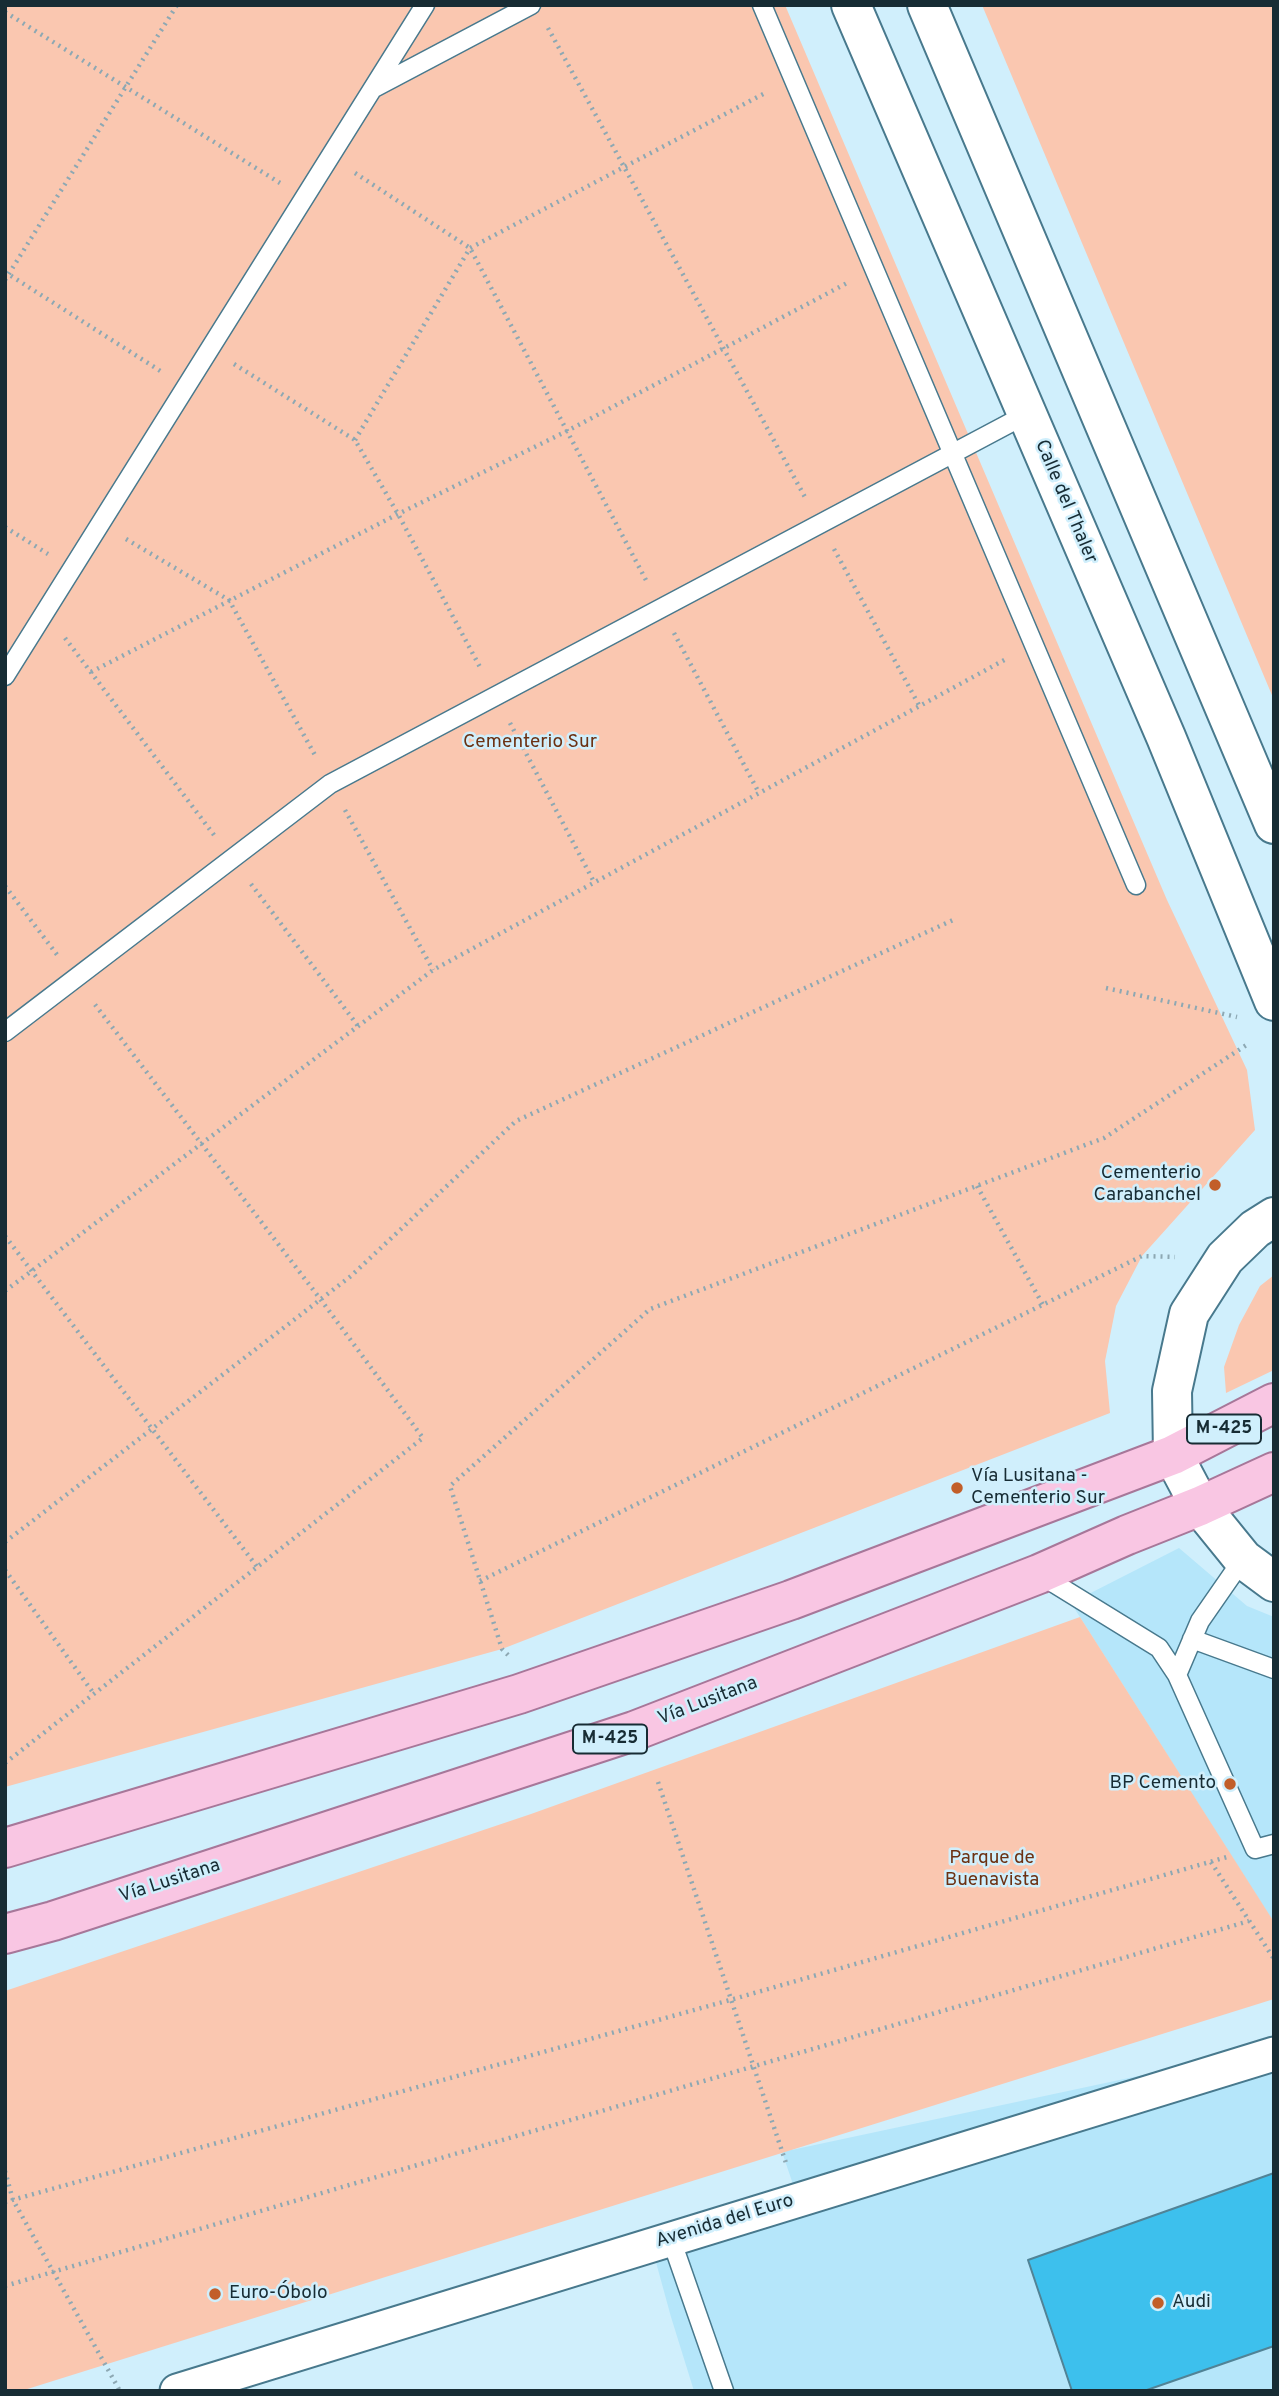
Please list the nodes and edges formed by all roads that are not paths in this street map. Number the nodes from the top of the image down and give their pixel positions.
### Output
1 (425, 5) edge
2 (762, 5) edge
3 (851, 5) edge
4 (927, 5) edge
5 (537, 11) edge
6 (372, 89) junction
7 (1027, 414) junction
8 (952, 454) junction
9 (5, 676) edge
10 (1262, 773) edge
11 (1274, 824) edge
12 (1136, 885) dead end
13 (1274, 1001) edge
14 (5, 1032) edge
15 (1274, 1217) edge
16 (1274, 1404) edge
17 (1174, 1454) junction
18 (1274, 1472) edge
19 (1200, 1506) junction
20 (1243, 1559) junction
21 (1039, 1574) junction
22 (1274, 1582) edge
23 (1192, 1639) junction
24 (1274, 1670) edge
25 (1177, 1675) junction
26 (1274, 1843) edge
27 (5, 1848) edge
28 (5, 1934) edge
29 (1274, 2054) edge
30 (671, 2239) junction
31 (177, 2391) edge
32 (724, 2391) edge

1 - 6 lane
2 - 8 lane
3 - 7 street, Calle del Thaler
4 - 10 street
5 - 6 lane
6 - 9 lane
7 - 8 lane
7 - 13 street, Calle del Thaler
8 - 12 lane
8 - 14 lane
10 - 11 street
15 - 17 street
16 - 17 main road, M-425
17 - 19 street
17 - 27 main road, M-425
18 - 19 main road, M-425
19 - 20 street
19 - 21 main road, Vía Lusitana / M-425
20 - 22 street
20 - 23 lane
21 - 25 lane
21 - 28 main road, Vía Lusitana / M-425
23 - 24 lane
23 - 25 lane
25 - 26 lane
29 - 30 street, Avenida del Euro
30 - 31 street, Avenida del Euro
30 - 32 lane

